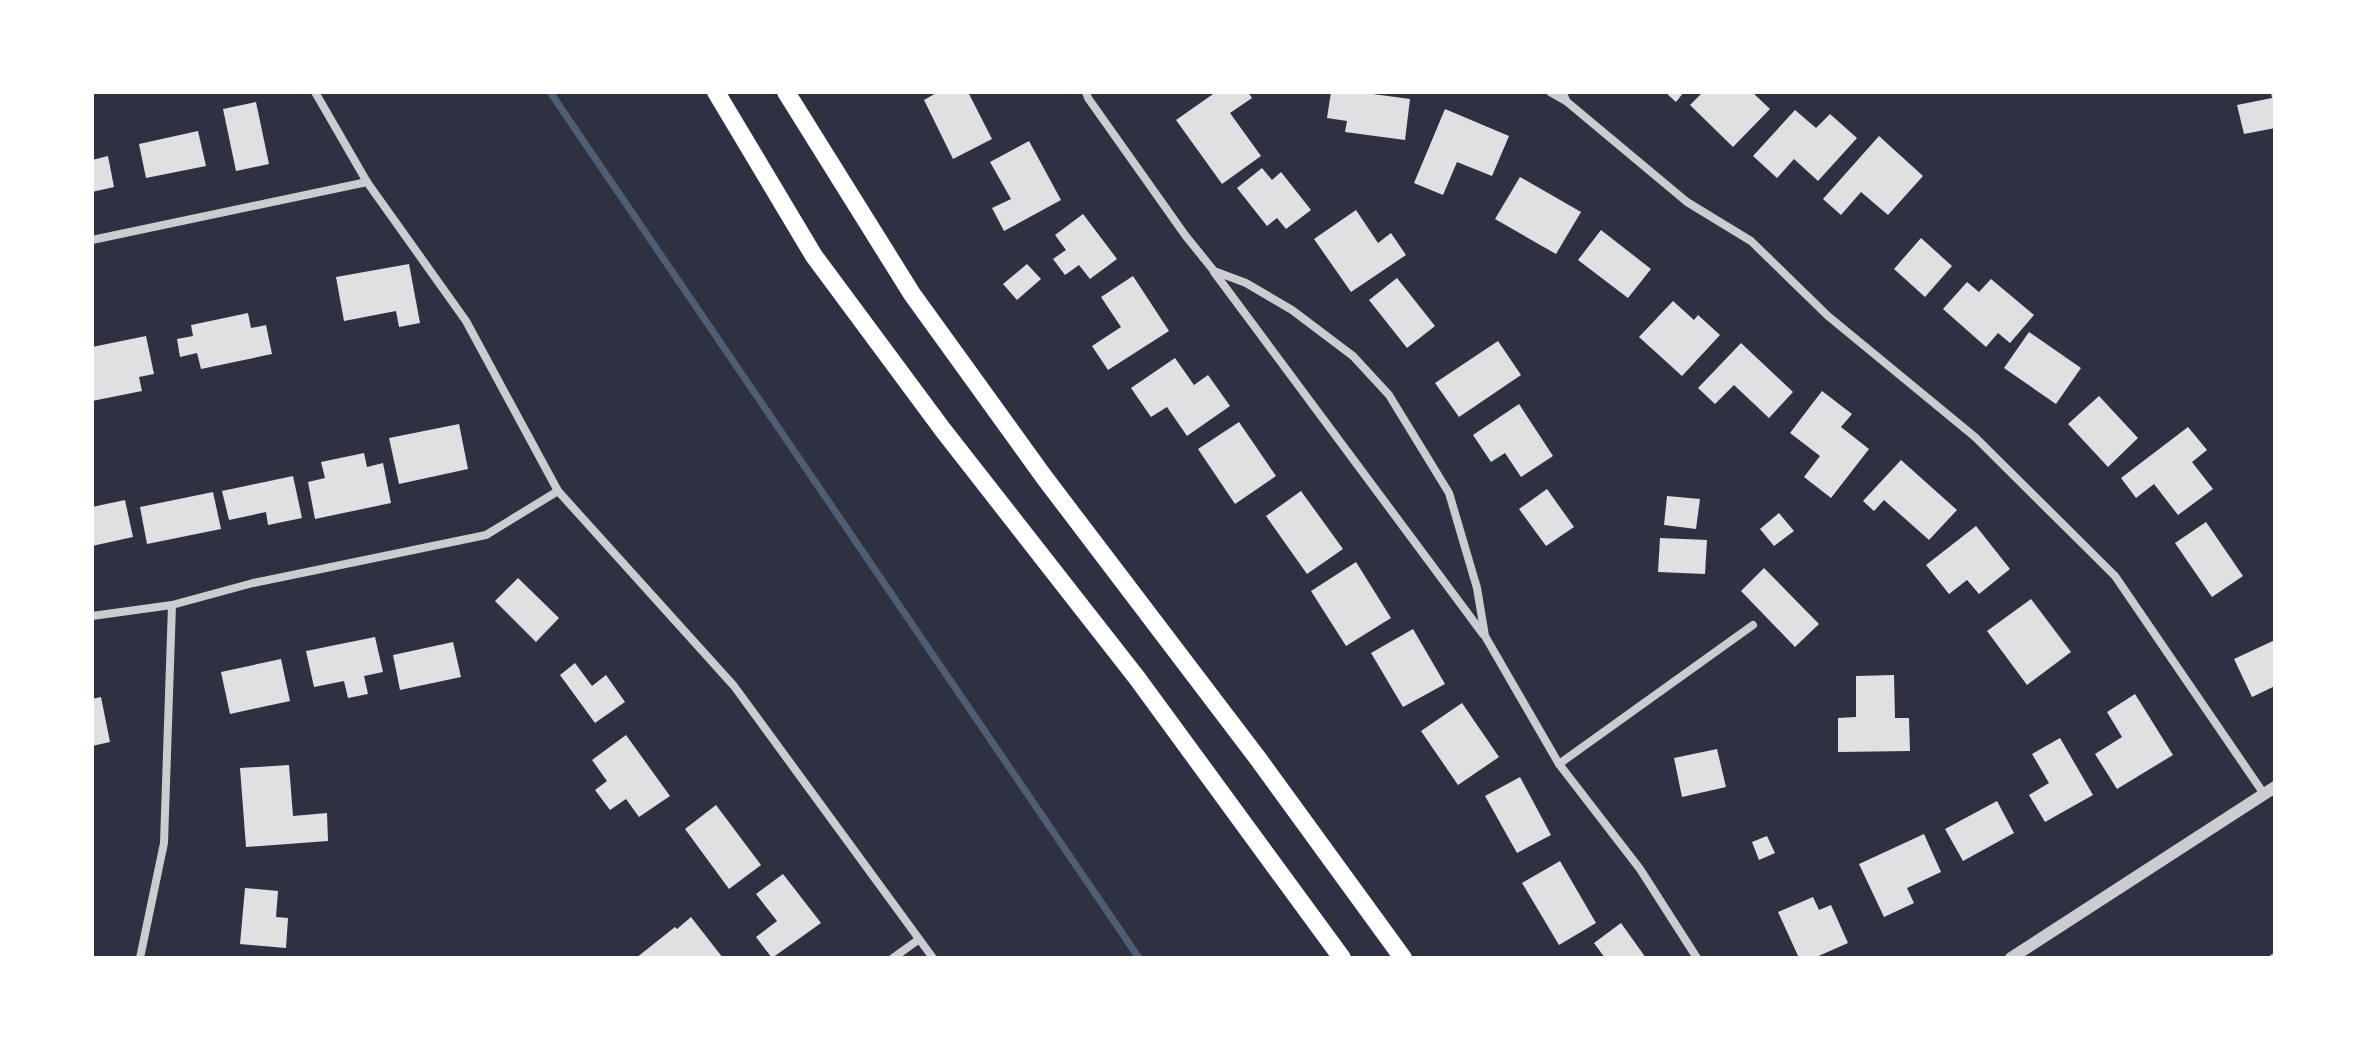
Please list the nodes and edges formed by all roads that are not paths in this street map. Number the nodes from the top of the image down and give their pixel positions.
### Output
1 (315, 92) edge
2 (716, 92) edge
3 (786, 92) edge
4 (1086, 92) edge
5 (1550, 92) edge
6 (1564, 96) edge
7 (367, 182) junction
8 (92, 240) edge
9 (1214, 271) junction
10 (558, 491) junction
11 (172, 605) junction
12 (92, 616) edge
13 (1753, 625) dead end
14 (1485, 636) junction
15 (1559, 764) junction
16 (2270, 791) edge
17 (918, 940) junction
18 (140, 958) edge
19 (893, 958) edge
20 (933, 958) edge
21 (1342, 958) edge
22 (1403, 958) edge
23 (1697, 958) edge
24 (2011, 958) edge

1 - 7 street
2 - 21 highway
3 - 22 highway
4 - 9 street
5 - 6 street
6 - 16 street
7 - 8 street
7 - 10 street
9 - 14 street
9 - 14 street
10 - 11 street
10 - 17 street
11 - 12 street
11 - 18 street
13 - 15 street
14 - 15 street
15 - 23 street
16 - 24 street
17 - 19 street
17 - 20 street

